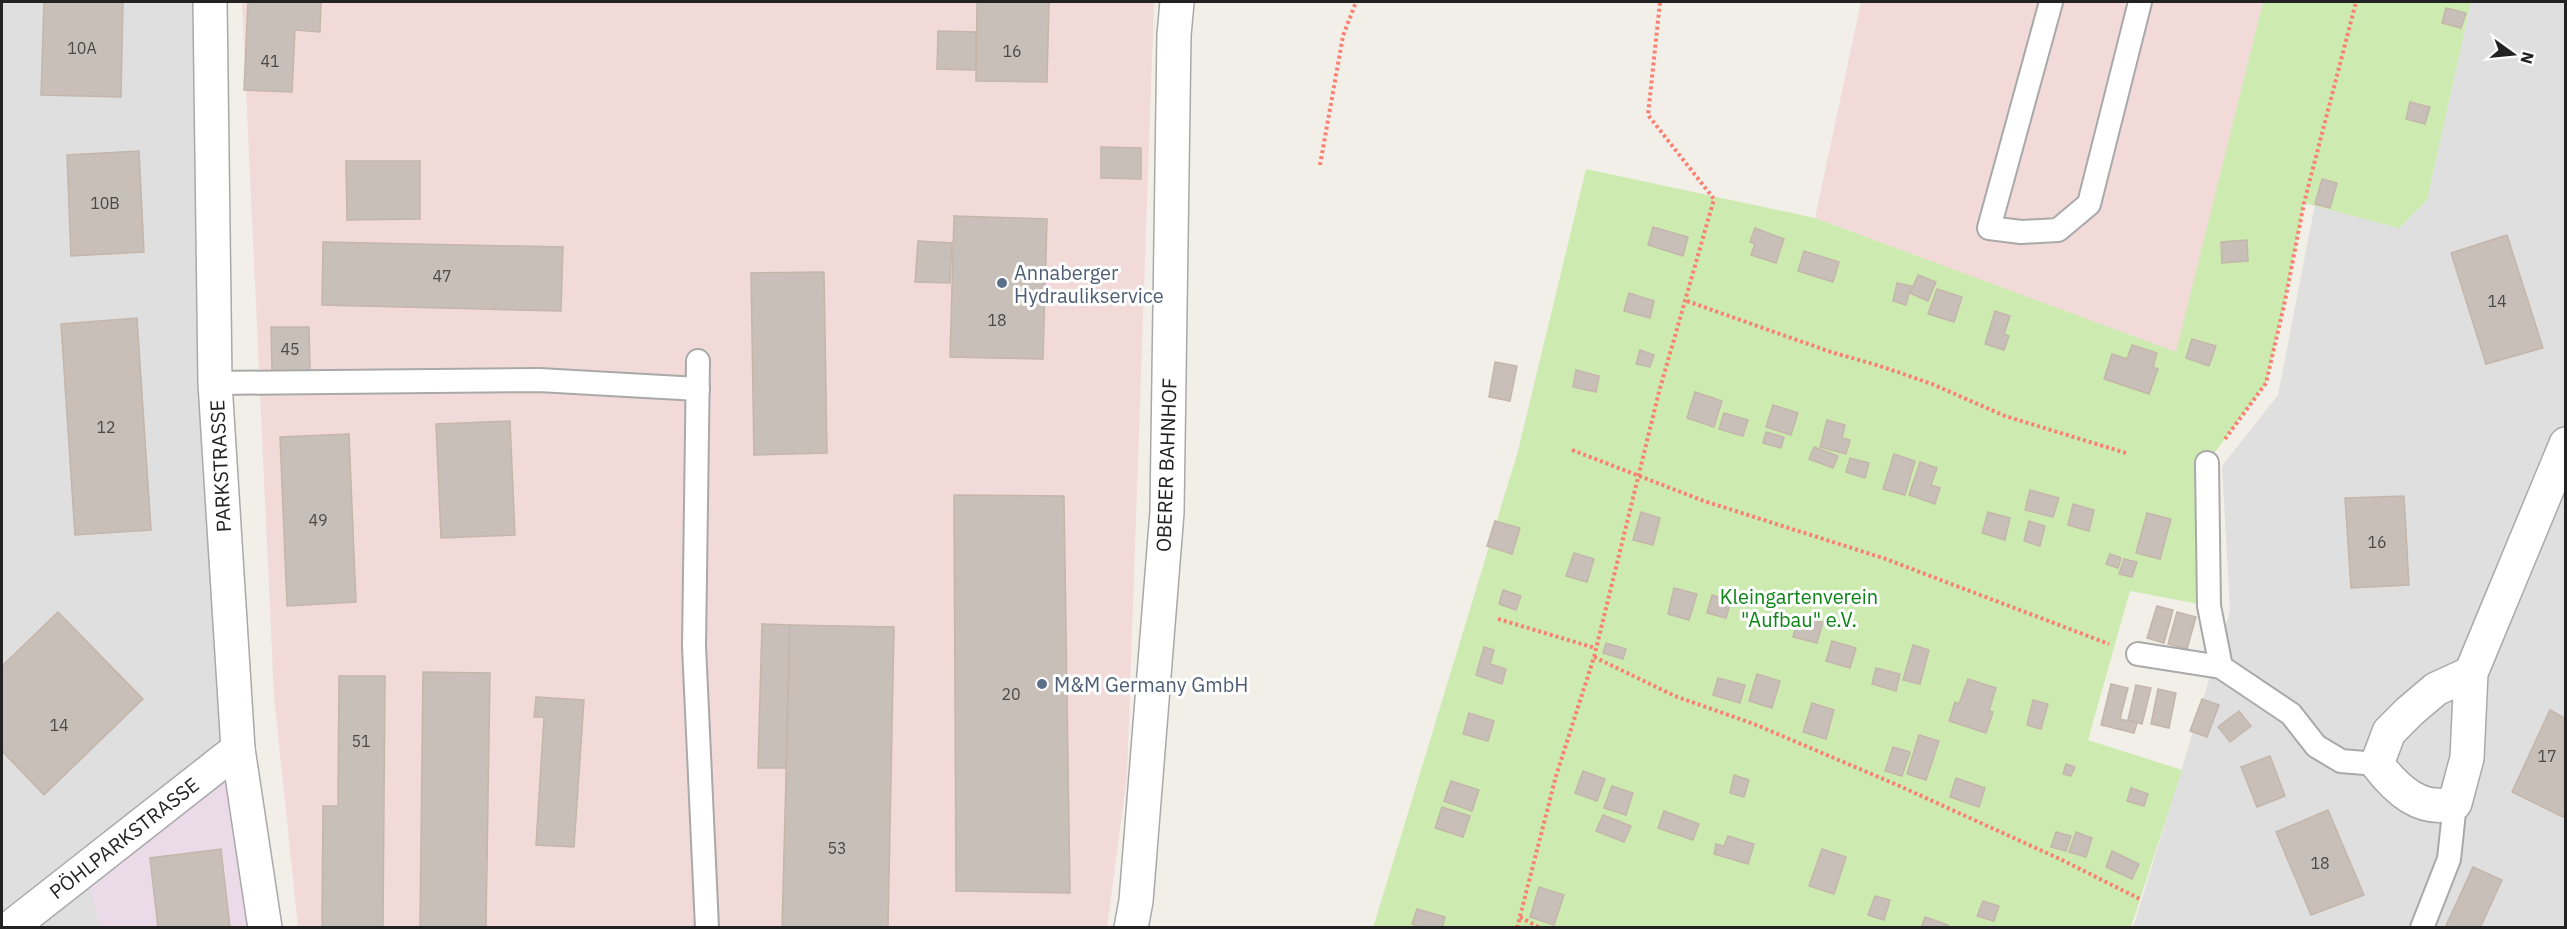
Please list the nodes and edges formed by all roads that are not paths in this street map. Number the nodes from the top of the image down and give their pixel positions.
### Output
1 (210, 2) edge
2 (1177, 2) edge
3 (2051, 2) edge
4 (2140, 2) edge
5 (698, 362) dead end
6 (215, 383) junction
7 (698, 389) junction
8 (2565, 444) edge
9 (2207, 463) road end
10 (2138, 654) road end
11 (2221, 667) junction
12 (2471, 673) junction
13 (238, 749) junction
14 (2377, 764) junction
15 (2455, 803) junction
16 (10, 927) edge
17 (265, 927) edge
18 (707, 927) edge
19 (1131, 927) edge
20 (2422, 927) edge

1 - 6 street, PARKSTRASSE
2 - 19 street, OBERER BAHNHOF
3 - 4 lane
5 - 7 lane
6 - 7 lane
6 - 13 street, PARKSTRASSE
7 - 18 lane
8 - 12 street
9 - 11 lane
10 - 11 lane
11 - 14 lane
12 - 14 street
12 - 15 street
13 - 16 street, PÖHLPARKSTRASSE
13 - 17 street, PARKSTRASSE
14 - 15 street
15 - 20 lane

